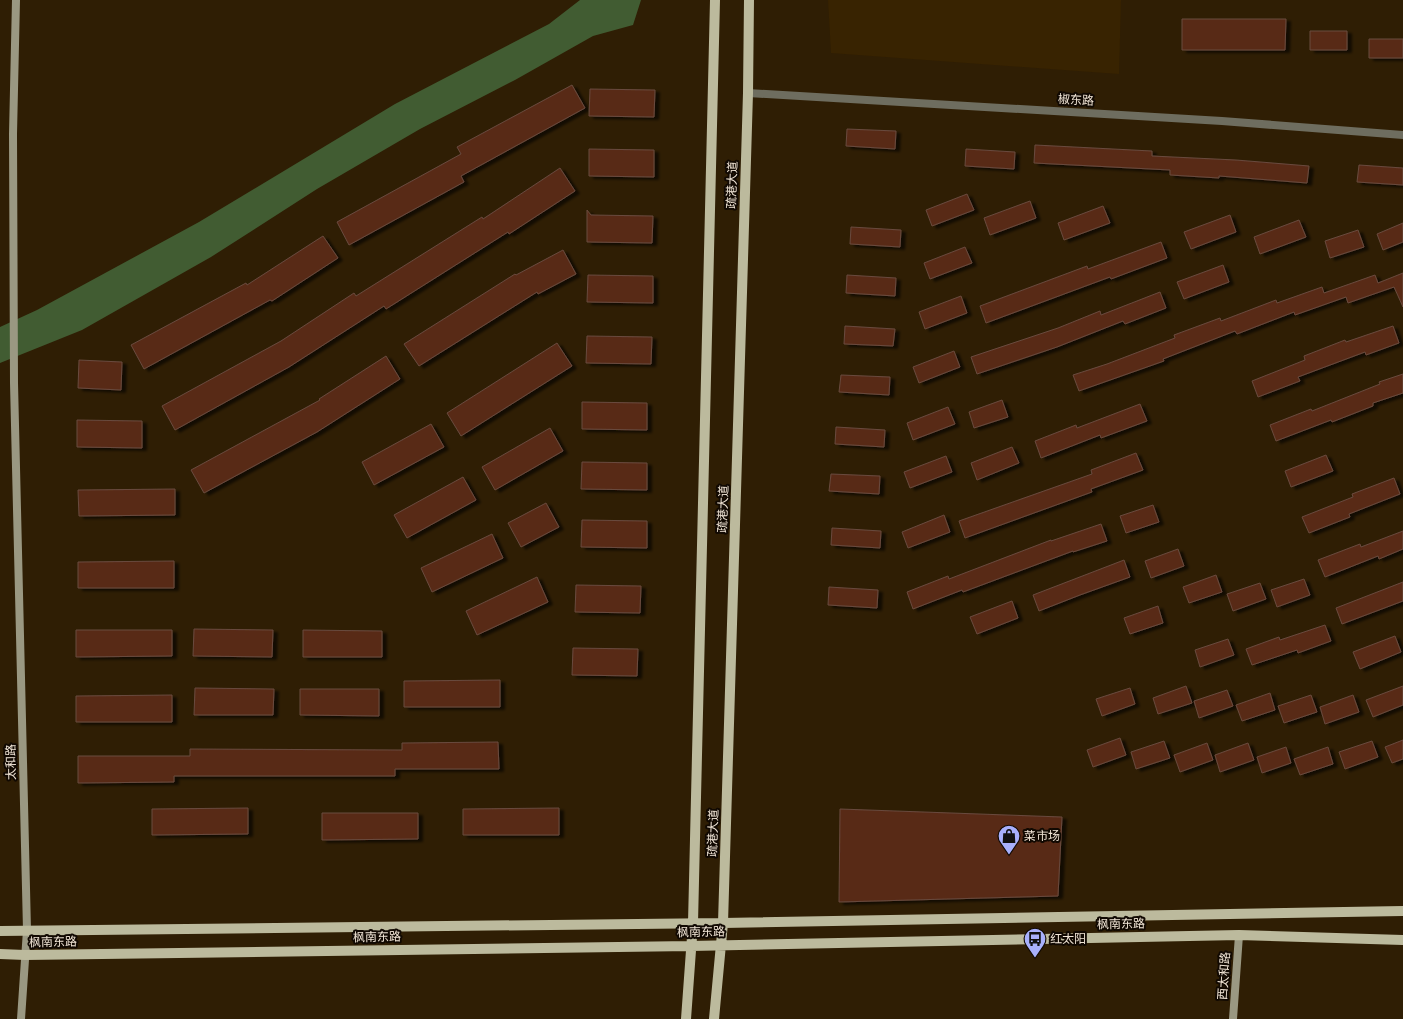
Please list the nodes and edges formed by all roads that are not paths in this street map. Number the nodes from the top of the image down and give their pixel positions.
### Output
1 (16, 0) edge
2 (715, 0) edge
3 (749, 0) edge
4 (748, 94) junction
5 (1403, 135) edge
6 (1403, 911) edge
7 (693, 923) junction
8 (723, 923) junction
9 (27, 930) junction
10 (0, 931) edge
11 (1239, 935) junction
12 (1403, 940) edge
13 (721, 944) junction
14 (691, 946) junction
15 (0, 954) edge
16 (25, 955) junction
17 (21, 1019) edge
18 (686, 1019) edge
19 (714, 1019) edge
20 (1233, 1019) edge

1 - 9 street, 太和路
2 - 7 main road, 疏港大道
3 - 4 main road, 疏港大道
4 - 5 street, 椒东路
4 - 8 main road, 疏港大道
6 - 8 main road
7 - 8 main road
7 - 9 main road
7 - 14 main road, 疏港大道
8 - 13 main road, 疏港大道
9 - 10 main road
9 - 16 street, 太和路
11 - 12 main road, 枫南东路
11 - 13 main road, 枫南东路
11 - 20 street, 西太和路
13 - 14 main road, 枫南东路
13 - 19 main road, 疏港大道
14 - 16 main road, 枫南东路
14 - 18 main road, 疏港大道
15 - 16 main road, 枫南东路
16 - 17 street, 太和路

